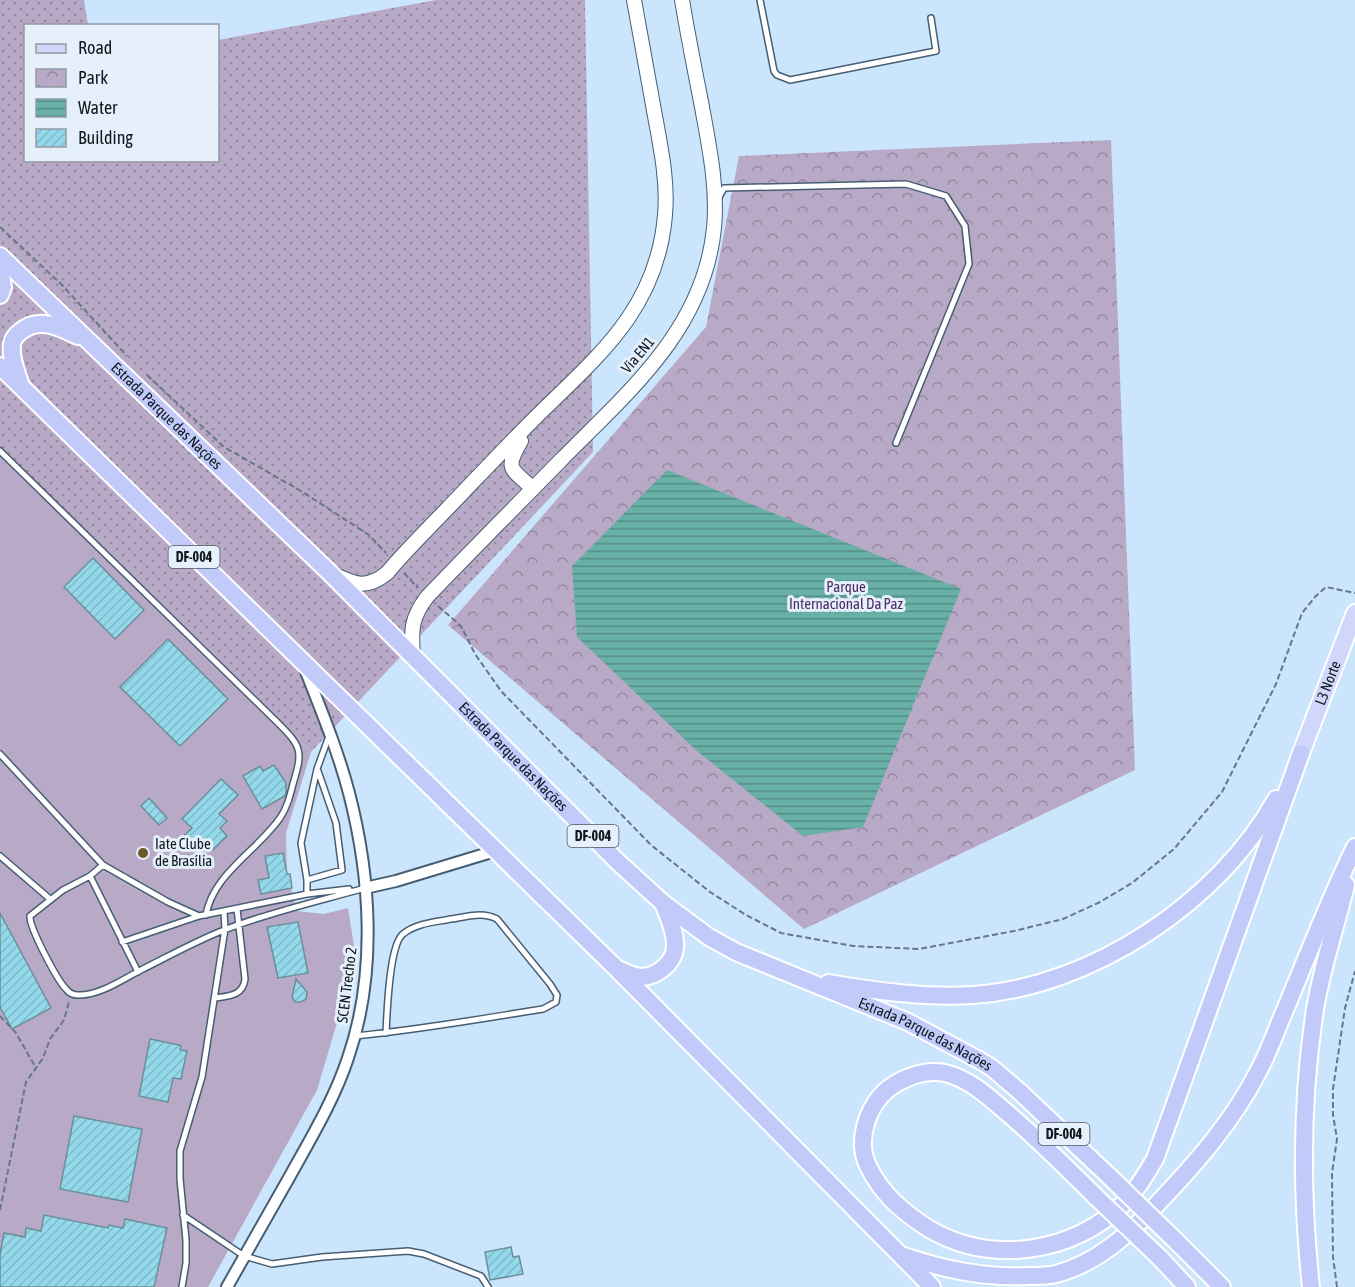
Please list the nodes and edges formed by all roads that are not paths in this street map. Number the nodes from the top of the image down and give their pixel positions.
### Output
1 (634, 0) edge
2 (682, 0) edge
3 (760, 0) edge
4 (931, 18) dead end
5 (714, 206) junction
6 (0, 256) edge
7 (0, 268) edge
8 (0, 295) edge
9 (87, 340) junction
10 (0, 366) edge
11 (22, 388) junction
12 (532, 421) junction
13 (896, 443) dead end
14 (0, 451) edge
15 (533, 489) junction
16 (328, 571) junction
17 (1355, 613) edge
18 (413, 656) junction
19 (304, 664) junction
20 (330, 733) junction
21 (1301, 753) junction
22 (0, 754) edge
23 (317, 769) junction
24 (1355, 847) edge
25 (495, 851) junction
26 (0, 856) edge
27 (104, 865) junction
28 (90, 876) junction
29 (308, 880) junction
30 (365, 888) junction
31 (307, 894) junction
32 (50, 899) junction
33 (663, 903) junction
34 (237, 909) junction
35 (224, 912) junction
36 (202, 916) junction
37 (238, 926) junction
38 (225, 929) junction
39 (122, 942) junction
40 (616, 968) junction
41 (138, 972) junction
42 (801, 979) junction
43 (215, 998) junction
44 (386, 1033) junction
45 (355, 1036) junction
46 (183, 1215) junction
47 (898, 1254) junction
48 (244, 1256) junction
49 (182, 1287) edge
50 (227, 1287) edge
51 (488, 1287) edge
52 (932, 1287) edge
53 (1187, 1287) edge
54 (1222, 1287) edge
55 (1311, 1287) edge

1 - 12 street, Via EN1
2 - 5 street, Via EN1
3 - 4 lane
5 - 13 lane
5 - 15 street, Via EN1
6 - 9 highway, Estrada Parque das Nações / DF-004
7 - 8 highway
9 - 11 highway
9 - 16 highway, Estrada Parque das Nações / DF-004
10 - 11 highway, DF-004
11 - 19 highway, DF-004
12 - 15 street
12 - 16 street, Via EN1
14 - 36 lane
15 - 18 street, Via EN1
16 - 18 highway, Estrada Parque das Nações / DF-004
17 - 21 main road, L3 Norte
18 - 33 highway, Estrada Parque das Nações / DF-004
19 - 20 street, SCEN Trecho 2
19 - 25 highway, DF-004
20 - 23 lane
20 - 30 street, SCEN Trecho 2
21 - 42 highway
21 - 53 highway, bridge
22 - 27 lane
23 - 29 lane
23 - 29 lane
24 - 47 highway
24 - 55 highway
25 - 30 street
25 - 40 highway, DF-004
26 - 32 lane
27 - 28 lane
27 - 36 lane
28 - 32 lane
28 - 39 lane
29 - 31 lane
30 - 31 lane
30 - 37 lane
30 - 45 street, SCEN Trecho 2
31 - 34 lane
32 - 41 lane
33 - 40 highway
33 - 42 highway, Estrada Parque das Nações / DF-004
34 - 35 lane
34 - 37 lane
35 - 36 lane
35 - 38 lane
36 - 39 lane
37 - 38 lane
37 - 43 lane
38 - 41 lane
38 - 43 lane
39 - 41 lane
40 - 47 highway, DF-004
42 - 54 highway, Estrada Parque das Nações / DF-004, bridge
43 - 46 lane
44 - 44 lane
44 - 45 lane
45 - 48 street, SCEN Trecho 2
46 - 48 lane
46 - 49 lane
47 - 52 highway, DF-004
48 - 50 street, SCEN Trecho 2
48 - 51 lane

